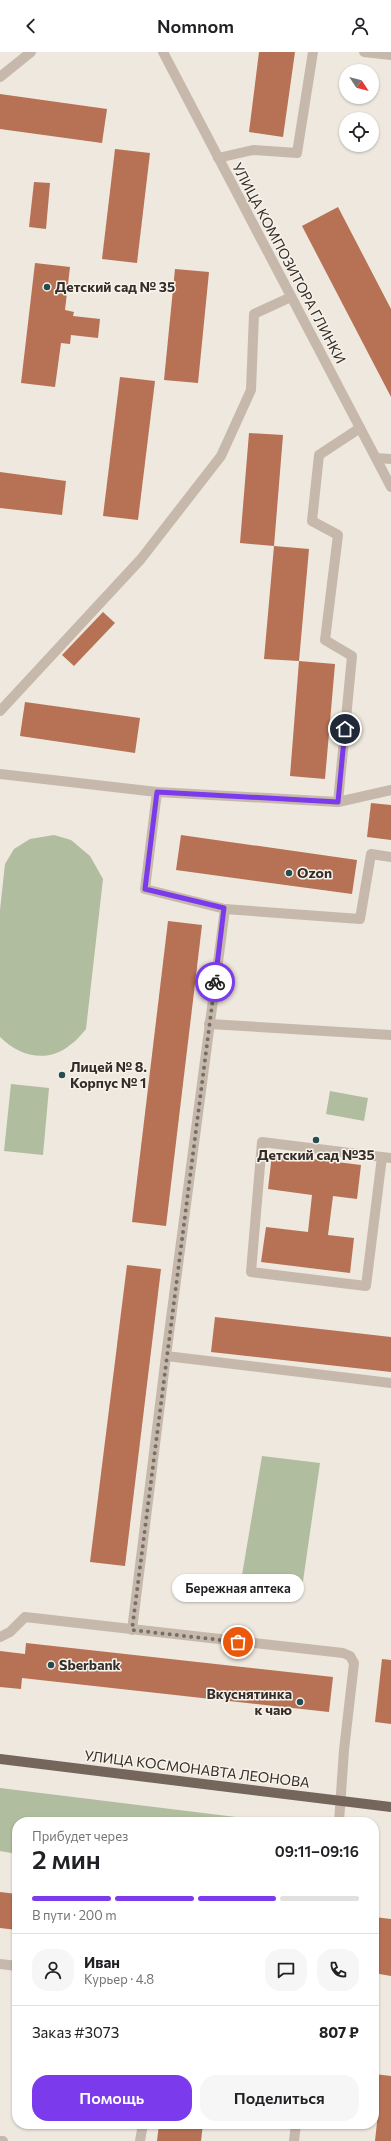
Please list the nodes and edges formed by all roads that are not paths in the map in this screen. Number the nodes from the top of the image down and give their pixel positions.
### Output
1 (31, 52) edge
2 (163, 52) edge
3 (313, 52) edge
4 (364, 52) edge
5 (391, 55) edge
6 (0, 77) edge
7 (218, 158) junction
8 (292, 297) junction
9 (360, 428) junction
10 (376, 458) junction
11 (391, 459) edge
12 (391, 487) edge
13 (0, 711) edge
14 (0, 774) edge
15 (391, 790) edge
16 (157, 792) junction
17 (338, 802) junction
18 (391, 857) edge
19 (224, 908) junction
20 (209, 1024) junction
21 (391, 1036) edge
22 (387, 1158) edge
23 (166, 1356) junction
24 (391, 1383) edge
25 (132, 1630) junction
26 (0, 1637) edge
27 (0, 1759) edge
28 (340, 1801) junction
29 (391, 1807) edge
30 (339, 1817) edge
31 (0, 1964) edge
32 (12, 1965) edge
33 (142, 2129) edge
34 (295, 2129) edge
35 (140, 2141) edge
36 (294, 2141) edge

1 - 6 street
2 - 7 street, УЛИЦА КОМПОЗИТОРА ГЛИНКИ
3 - 7 street
4 - 5 street
7 - 8 street, УЛИЦА КОМПОЗИТОРА ГЛИНКИ
8 - 9 street, УЛИЦА КОМПОЗИТОРА ГЛИНКИ
8 - 13 street
9 - 10 street, УЛИЦА КОМПОЗИТОРА ГЛИНКИ
9 - 17 street
10 - 11 street
10 - 12 street, УЛИЦА КОМПОЗИТОРА ГЛИНКИ
14 - 16 street
15 - 17 street
16 - 17 street
16 - 19 street
18 - 19 street
19 - 20 street
20 - 21 street
20 - 23 street
22 - 22 street
23 - 24 street
23 - 25 street
25 - 26 street
25 - 28 street
27 - 28 main road, УЛИЦА КОСМОНАВТА ЛЕОНОВА
28 - 29 main road, УЛИЦА КОСМОНАВТА ЛЕОНОВА
28 - 30 street
31 - 32 street
33 - 35 street
34 - 36 street

